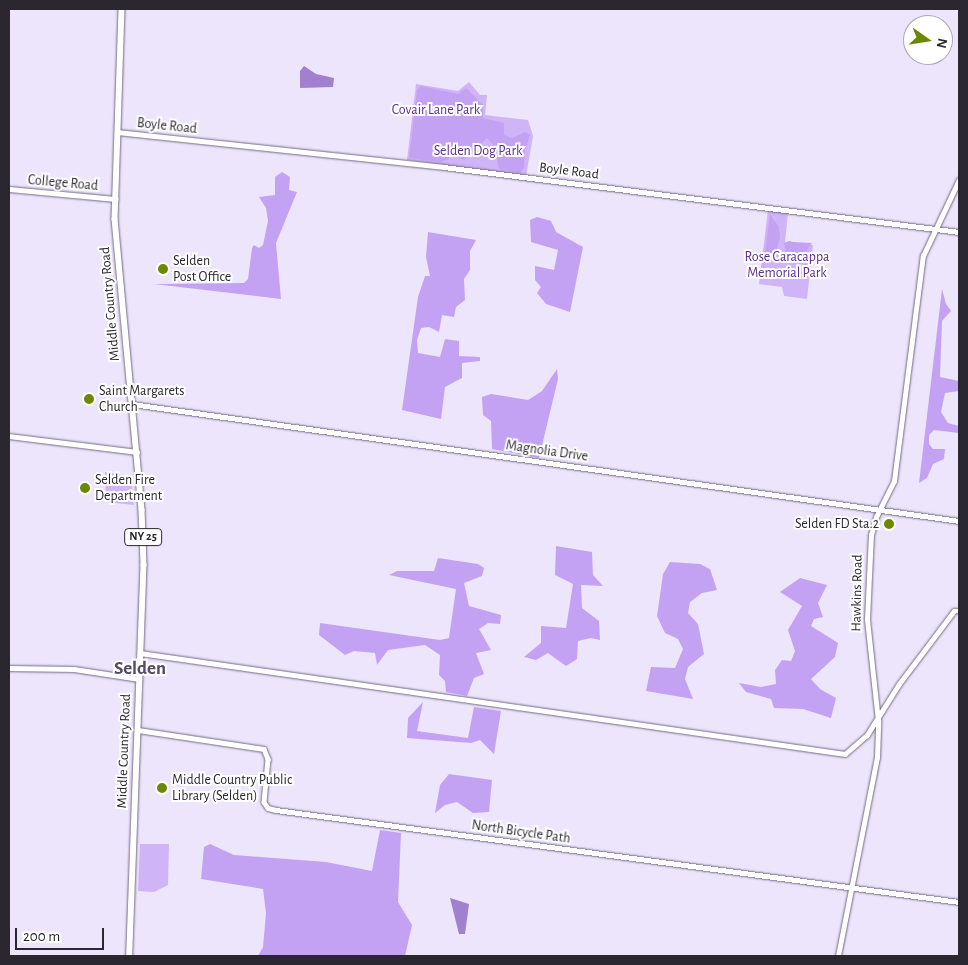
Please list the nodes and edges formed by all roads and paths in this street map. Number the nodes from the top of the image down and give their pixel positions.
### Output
1 (122, 9) edge
2 (116, 132) junction
3 (959, 180) edge
4 (9, 189) edge
5 (116, 199) junction
6 (943, 217) junction
7 (923, 227) junction
8 (937, 228) junction
9 (946, 230) junction
10 (959, 232) edge
11 (929, 241) junction
12 (132, 404) junction
13 (9, 436) edge
14 (137, 452) junction
15 (886, 499) junction
16 (882, 509) junction
17 (892, 511) junction
18 (959, 521) edge
19 (959, 611) edge
20 (140, 653) junction
21 (9, 668) edge
22 (139, 678) junction
23 (878, 721) junction
24 (138, 730) junction
25 (852, 888) junction
26 (959, 902) edge
27 (130, 956) edge
28 (838, 956) edge

1 - 2 main road, Middle Country Road / NY 25
2 - 5 main road, Middle Country Road / NY 25
2 - 7 street, Boyle Road
3 - 6 street, Hawkins Road
4 - 5 street, College Road
5 - 12 main road, Middle Country Road / NY 25
6 - 8 street, Hawkins Road
6 - 9 street
7 - 8 street, Boyle Road
7 - 11 street
8 - 9 street, Boyle Road
8 - 11 street, Hawkins Road
9 - 10 street, Boyle Road
9 - 11 street
11 - 15 street, Hawkins Road
12 - 14 main road, Middle Country Road / NY 25
12 - 16 street, Magnolia Drive
13 - 14 street
14 - 20 main road, Middle Country Road / NY 25
15 - 16 street, Hawkins Road
15 - 17 street
16 - 17 street, Magnolia Drive
16 - 23 street, Hawkins Road
17 - 18 street, Magnolia Drive
19 - 23 street
20 - 22 main road, Middle Country Road / NY 25
20 - 23 street
21 - 22 street
22 - 24 main road, Middle Country Road / NY 25
23 - 25 street, Hawkins Road
24 - 25 street, North Bicycle Path
24 - 27 main road, Middle Country Road / NY 25
25 - 26 street, North Bicycle Path
25 - 28 street, Hawkins Road

